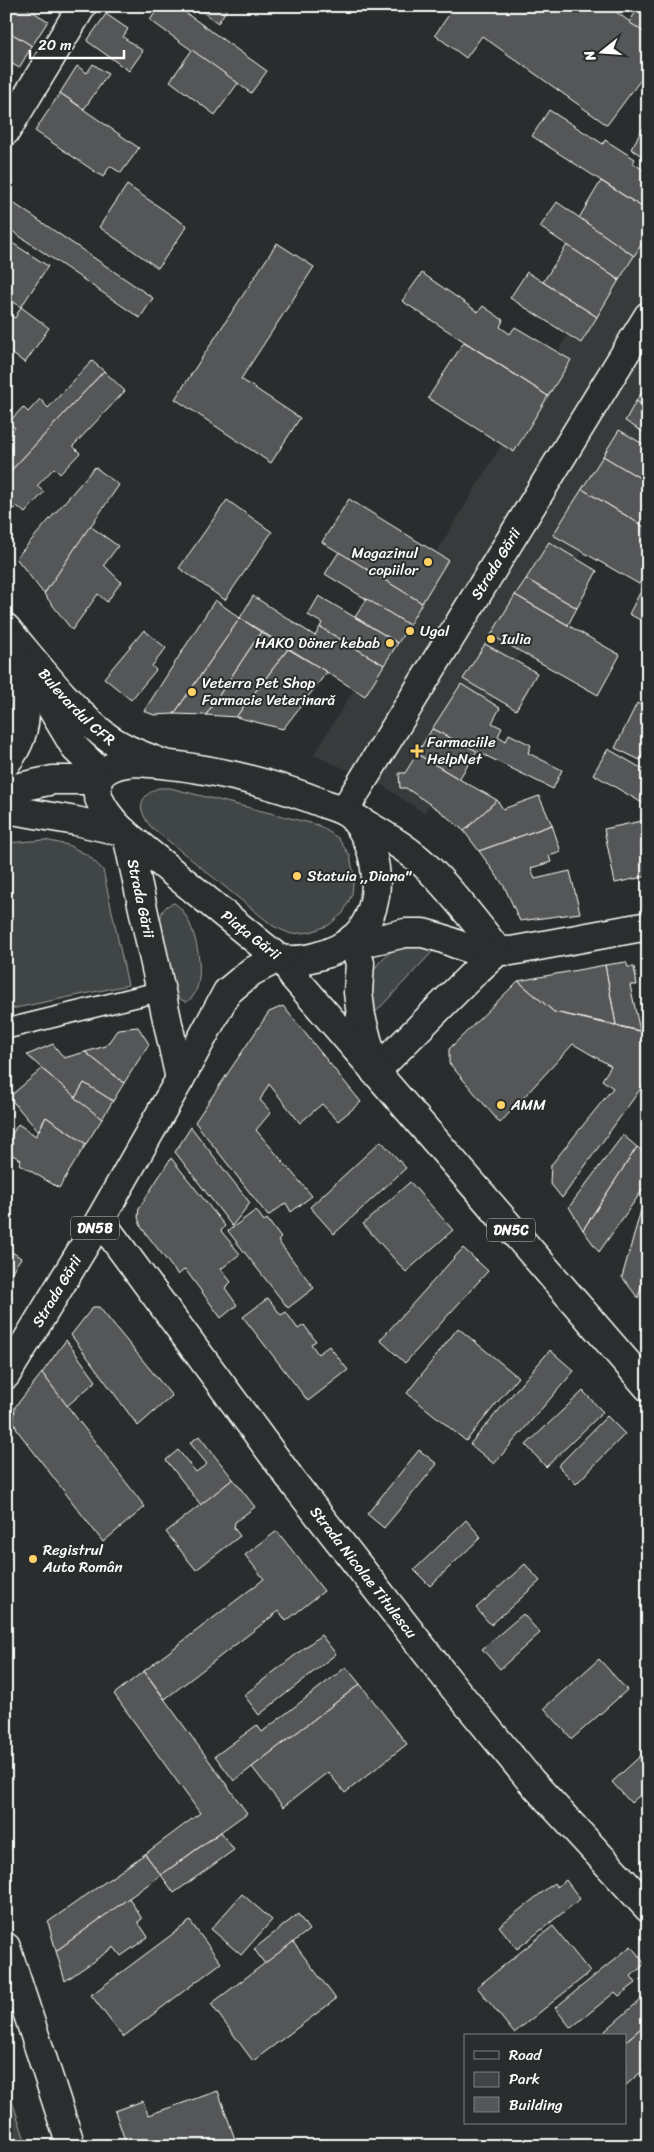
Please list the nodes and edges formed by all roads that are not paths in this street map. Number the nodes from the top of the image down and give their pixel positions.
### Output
1 (82, 6) edge
2 (6, 131) edge
3 (648, 316) edge
4 (6, 631) edge
5 (6, 762) edge
6 (163, 763) junction
7 (99, 777) junction
8 (6, 790) edge
9 (6, 809) edge
10 (348, 814) junction
11 (126, 833) junction
12 (648, 926) edge
13 (354, 938) junction
14 (498, 951) junction
15 (282, 960) junction
16 (162, 991) junction
17 (6, 1029) edge
18 (376, 1072) junction
19 (180, 1079) junction
20 (100, 1220) junction
21 (6, 1374) edge
22 (648, 1387) edge
23 (648, 1908) edge
24 (6, 1948) edge
25 (71, 2146) edge

1 - 2 main road
3 - 10 main road, Strada Gării
4 - 5 main road
4 - 6 main road, Bulevardul CFR
4 - 7 main road, Bulevardul CFR
6 - 7 main road
6 - 10 main road
7 - 8 main road
7 - 11 main road, Piața Gării
9 - 11 main road
10 - 13 main road, Piața Gării
10 - 14 main road
11 - 15 main road, Piața Gării
11 - 16 main road, Strada Gării
12 - 14 main road
13 - 14 main road
13 - 15 main road, Piața Gării
13 - 18 main road
14 - 18 main road
15 - 18 main road, DN5C
15 - 19 main road, Strada Gării / DN5B
16 - 17 lane
16 - 19 main road, Strada Gării
18 - 22 main road, DN5C
19 - 20 main road, Strada Gării / DN5B
20 - 21 main road, Strada Gării / DN5B
20 - 23 main road, Strada Nicolae Titulescu
24 - 25 main road

